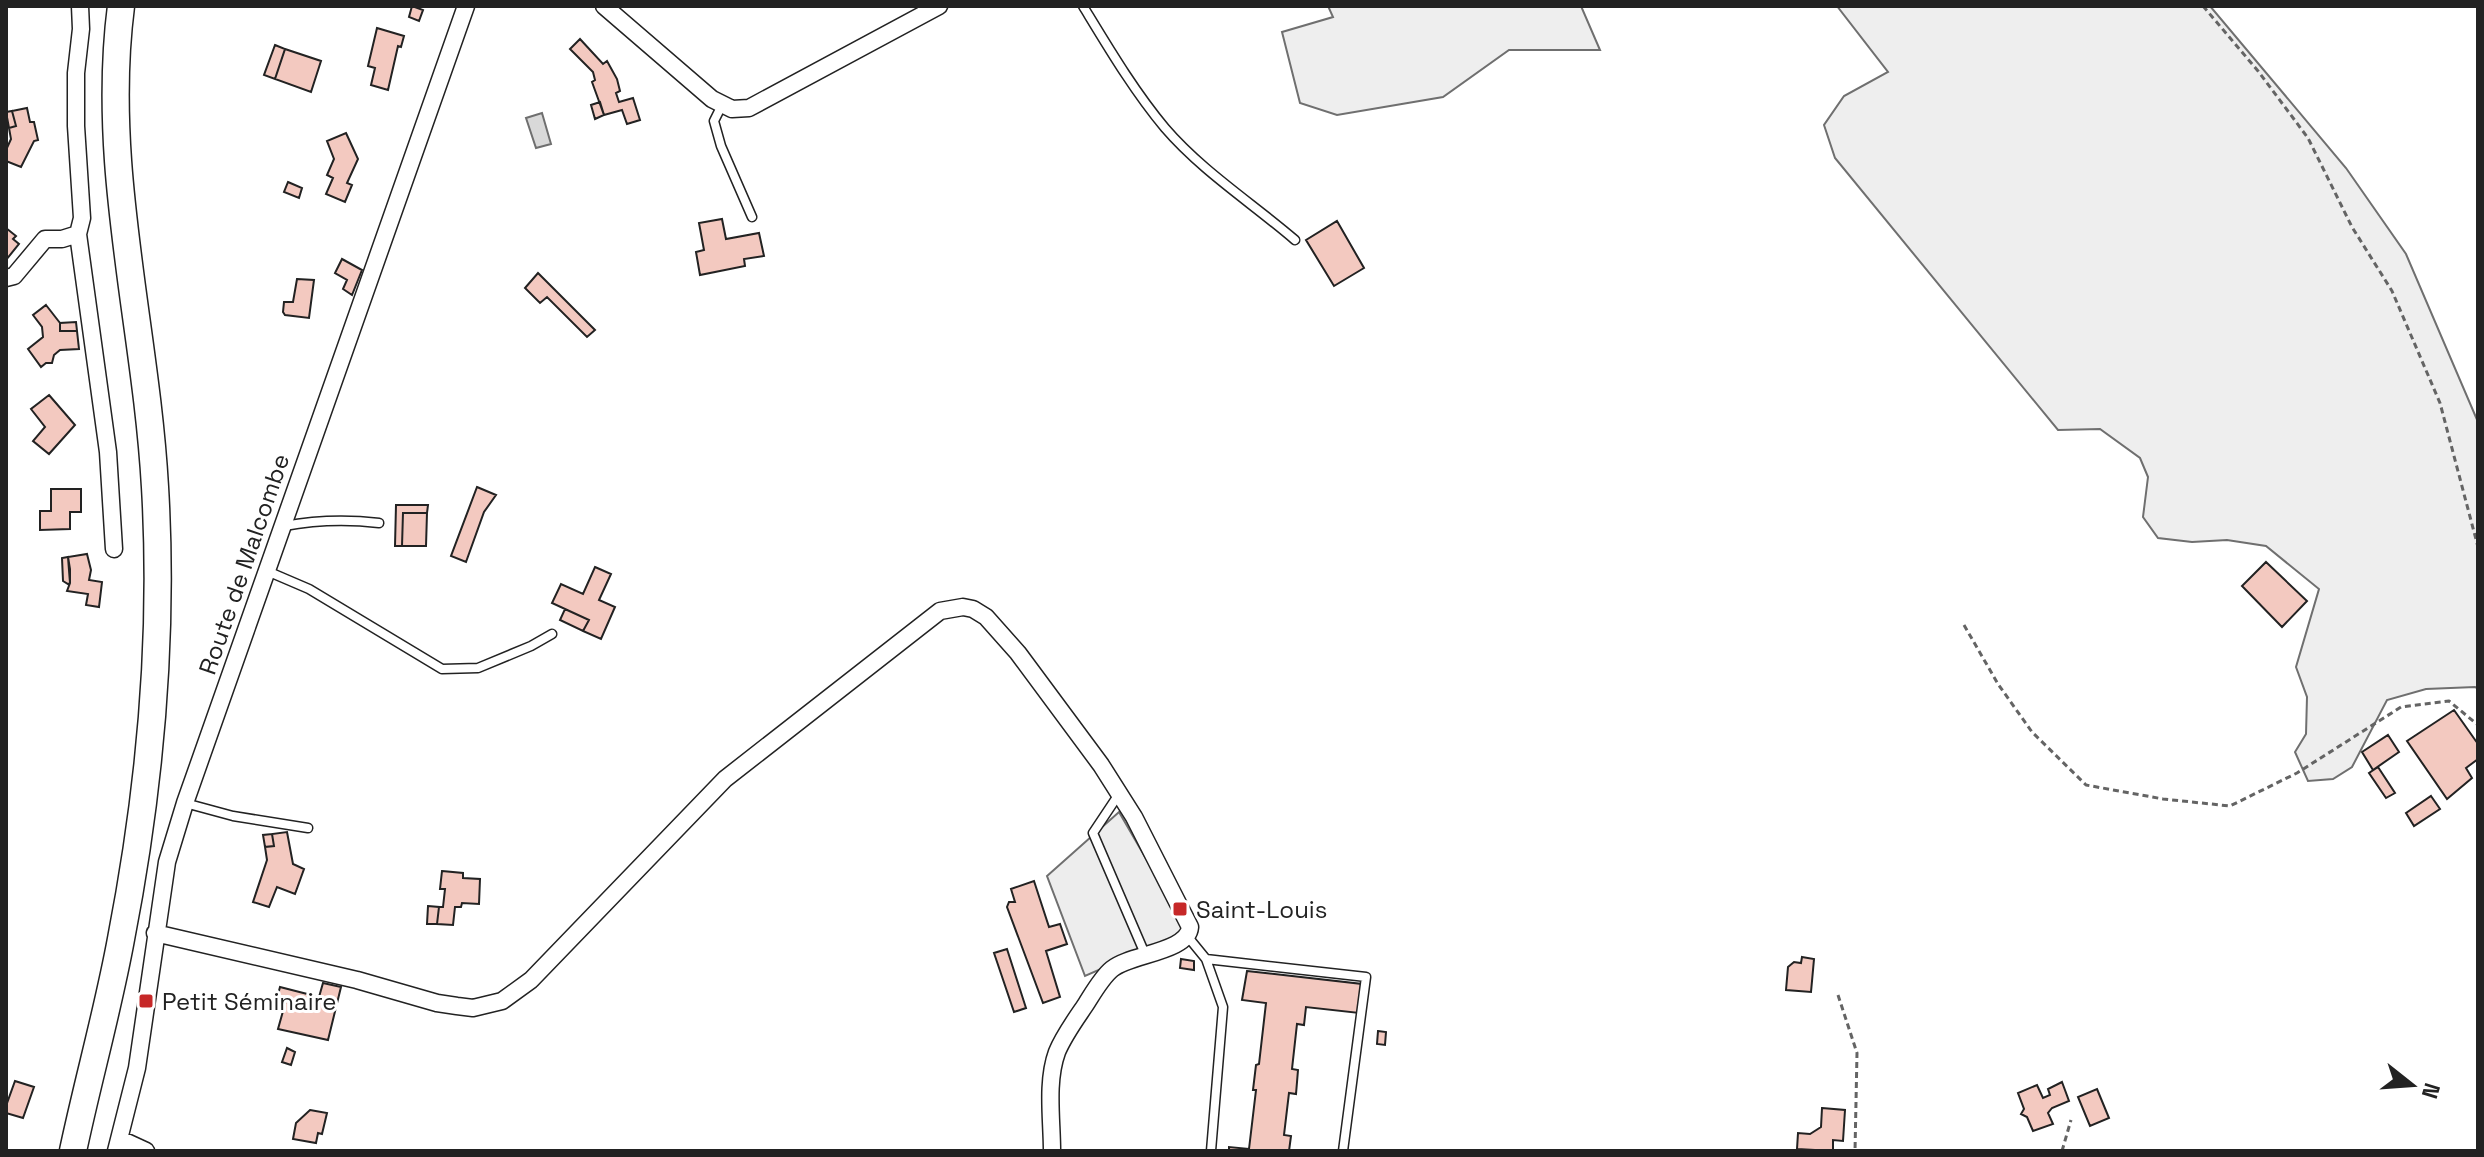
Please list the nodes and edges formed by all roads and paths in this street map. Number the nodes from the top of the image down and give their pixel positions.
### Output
1 (80, 6) edge
2 (121, 6) edge
3 (466, 6) edge
4 (604, 6) edge
5 (939, 6) edge
6 (1083, 6) edge
7 (2203, 6) edge
8 (722, 104) junction
9 (752, 217) dead end
10 (78, 234) junction
11 (1295, 240) dead end
12 (6, 278) edge
13 (379, 523) dead end
14 (283, 527) junction
15 (2478, 547) edge
16 (114, 549) dead end
17 (266, 571) junction
18 (1964, 625) dead end
19 (552, 634) dead end
20 (2478, 725) edge
21 (1119, 794) junction
22 (185, 803) junction
23 (308, 828) dead end
24 (155, 933) junction
25 (1188, 937) junction
26 (1145, 954) junction
27 (1206, 959) junction
28 (1838, 995) dead end
29 (90, 1069) junction
30 (2071, 1120) dead end
31 (118, 1145) edge
32 (61, 1151) edge
33 (73, 1151) edge
34 (146, 1151) edge
35 (1052, 1151) edge
36 (1211, 1151) edge
37 (1343, 1151) edge
38 (1855, 1151) edge
39 (2062, 1151) edge

1 - 10 street
2 - 29 main road
3 - 14 street, Route de Malcombe
4 - 8 street
5 - 8 street
6 - 11 lane
7 - 15 path
8 - 9 lane
10 - 12 street
10 - 16 street
13 - 14 lane
14 - 17 street, Route de Malcombe
17 - 19 lane
17 - 22 street, Route de Malcombe
18 - 20 path
21 - 24 street
21 - 25 street
21 - 26 lane
22 - 23 lane
22 - 24 street, Route de Malcombe
24 - 31 street, Route de Malcombe
25 - 26 street
25 - 27 lane
26 - 35 street
27 - 36 lane
27 - 37 lane
28 - 38 path
29 - 32 main road
29 - 33 main road
30 - 39 path
31 - 34 street

